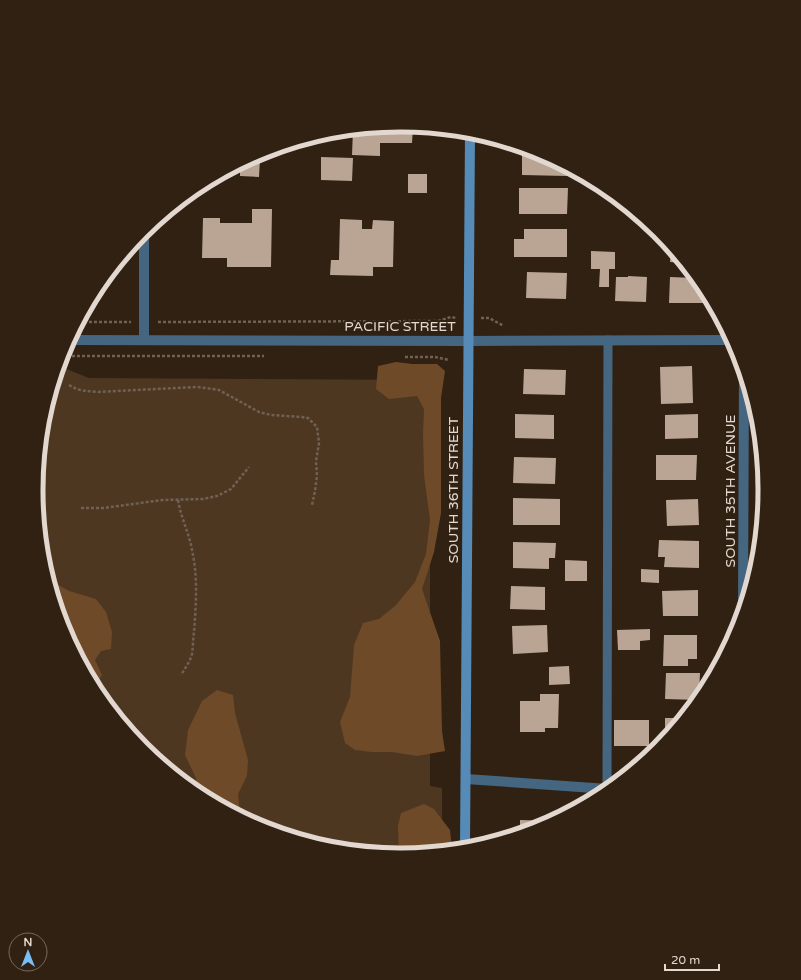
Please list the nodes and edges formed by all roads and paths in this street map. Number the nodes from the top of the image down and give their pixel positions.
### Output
1 (470, 139) edge
2 (144, 241) edge
3 (451, 318) dead end
4 (85, 322) edge
5 (144, 323) junction
6 (76, 340) edge
7 (144, 340) junction
8 (608, 340) junction
9 (725, 340) edge
10 (468, 341) junction
11 (69, 356) edge
12 (270, 356) dead end
13 (398, 357) dead end
14 (448, 360) dead end
15 (69, 385) dead end
16 (744, 390) edge
17 (249, 467) dead end
18 (178, 500) junction
19 (312, 505) dead end
20 (81, 508) dead end
21 (743, 592) edge
22 (181, 675) dead end
23 (466, 779) junction
24 (607, 782) edge
25 (597, 788) edge
26 (465, 842) edge

1 - 10 street, SOUTH 36TH STREET
2 - 5 street
3 - 5 path
4 - 5 path
5 - 7 street
6 - 7 street, PACIFIC STREET
7 - 10 street, PACIFIC STREET
8 - 9 street, PACIFIC STREET
8 - 10 street, PACIFIC STREET
8 - 24 lane
10 - 23 street, SOUTH 36TH STREET
11 - 12 path
13 - 14 path
15 - 19 path
16 - 21 street, SOUTH 35TH AVENUE
17 - 18 path
18 - 20 path
18 - 22 path
23 - 25 street
23 - 26 street, SOUTH 36TH STREET

